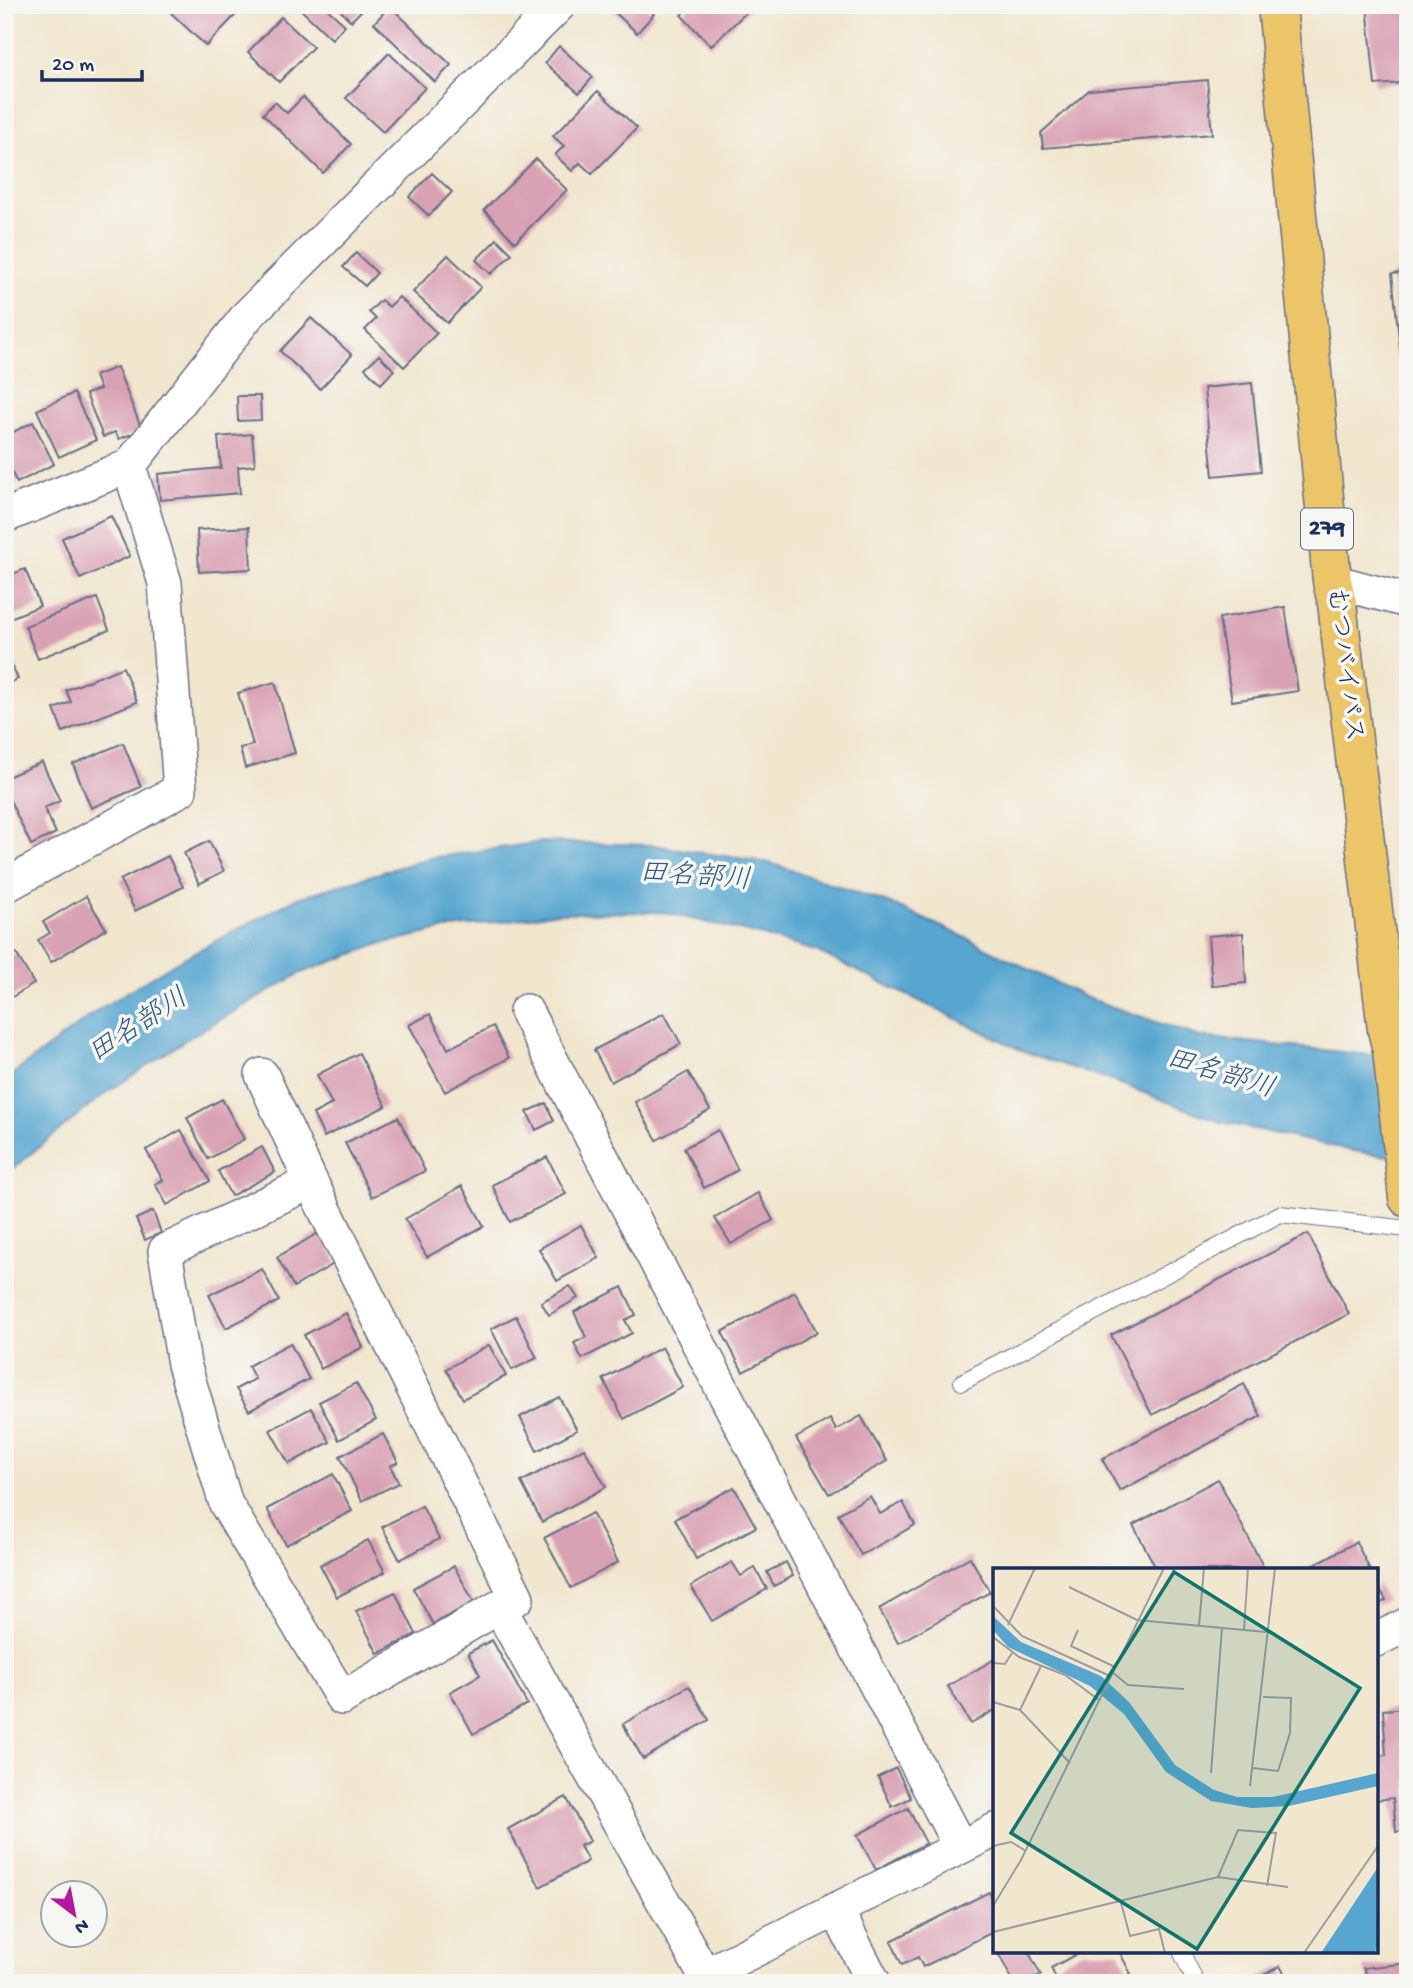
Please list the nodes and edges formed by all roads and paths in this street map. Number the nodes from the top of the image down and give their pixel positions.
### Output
1 (559, 5) edge
2 (1277, 5) edge
3 (129, 466) junction
4 (5, 516) edge
5 (1332, 580) junction
6 (1408, 601) edge
7 (5, 886) edge
8 (526, 1011) dead end
9 (1396, 1037) edge
10 (262, 1075) dead end
11 (311, 1182) junction
12 (1407, 1188) edge
13 (1408, 1229) edge
14 (962, 1382) dead end
15 (499, 1607) junction
16 (1408, 1624) edge
17 (1378, 1639) edge
18 (993, 1831) edge
19 (960, 1847) junction
20 (836, 1909) junction
21 (1182, 1953) edge
22 (707, 1979) edge
23 (874, 1983) edge
24 (1196, 1983) edge

1 - 3 street
2 - 5 highway, むつバイパス / 279
3 - 4 street
3 - 7 street
5 - 6 street
5 - 9 highway, むつバイパス / 279
8 - 19 street
9 - 12 highway, むつバイパス / 279
10 - 11 street
11 - 15 street
11 - 15 street
13 - 14 lane
15 - 22 street
16 - 17 street
18 - 19 street
19 - 20 street
20 - 22 street
20 - 23 street
21 - 24 lane

